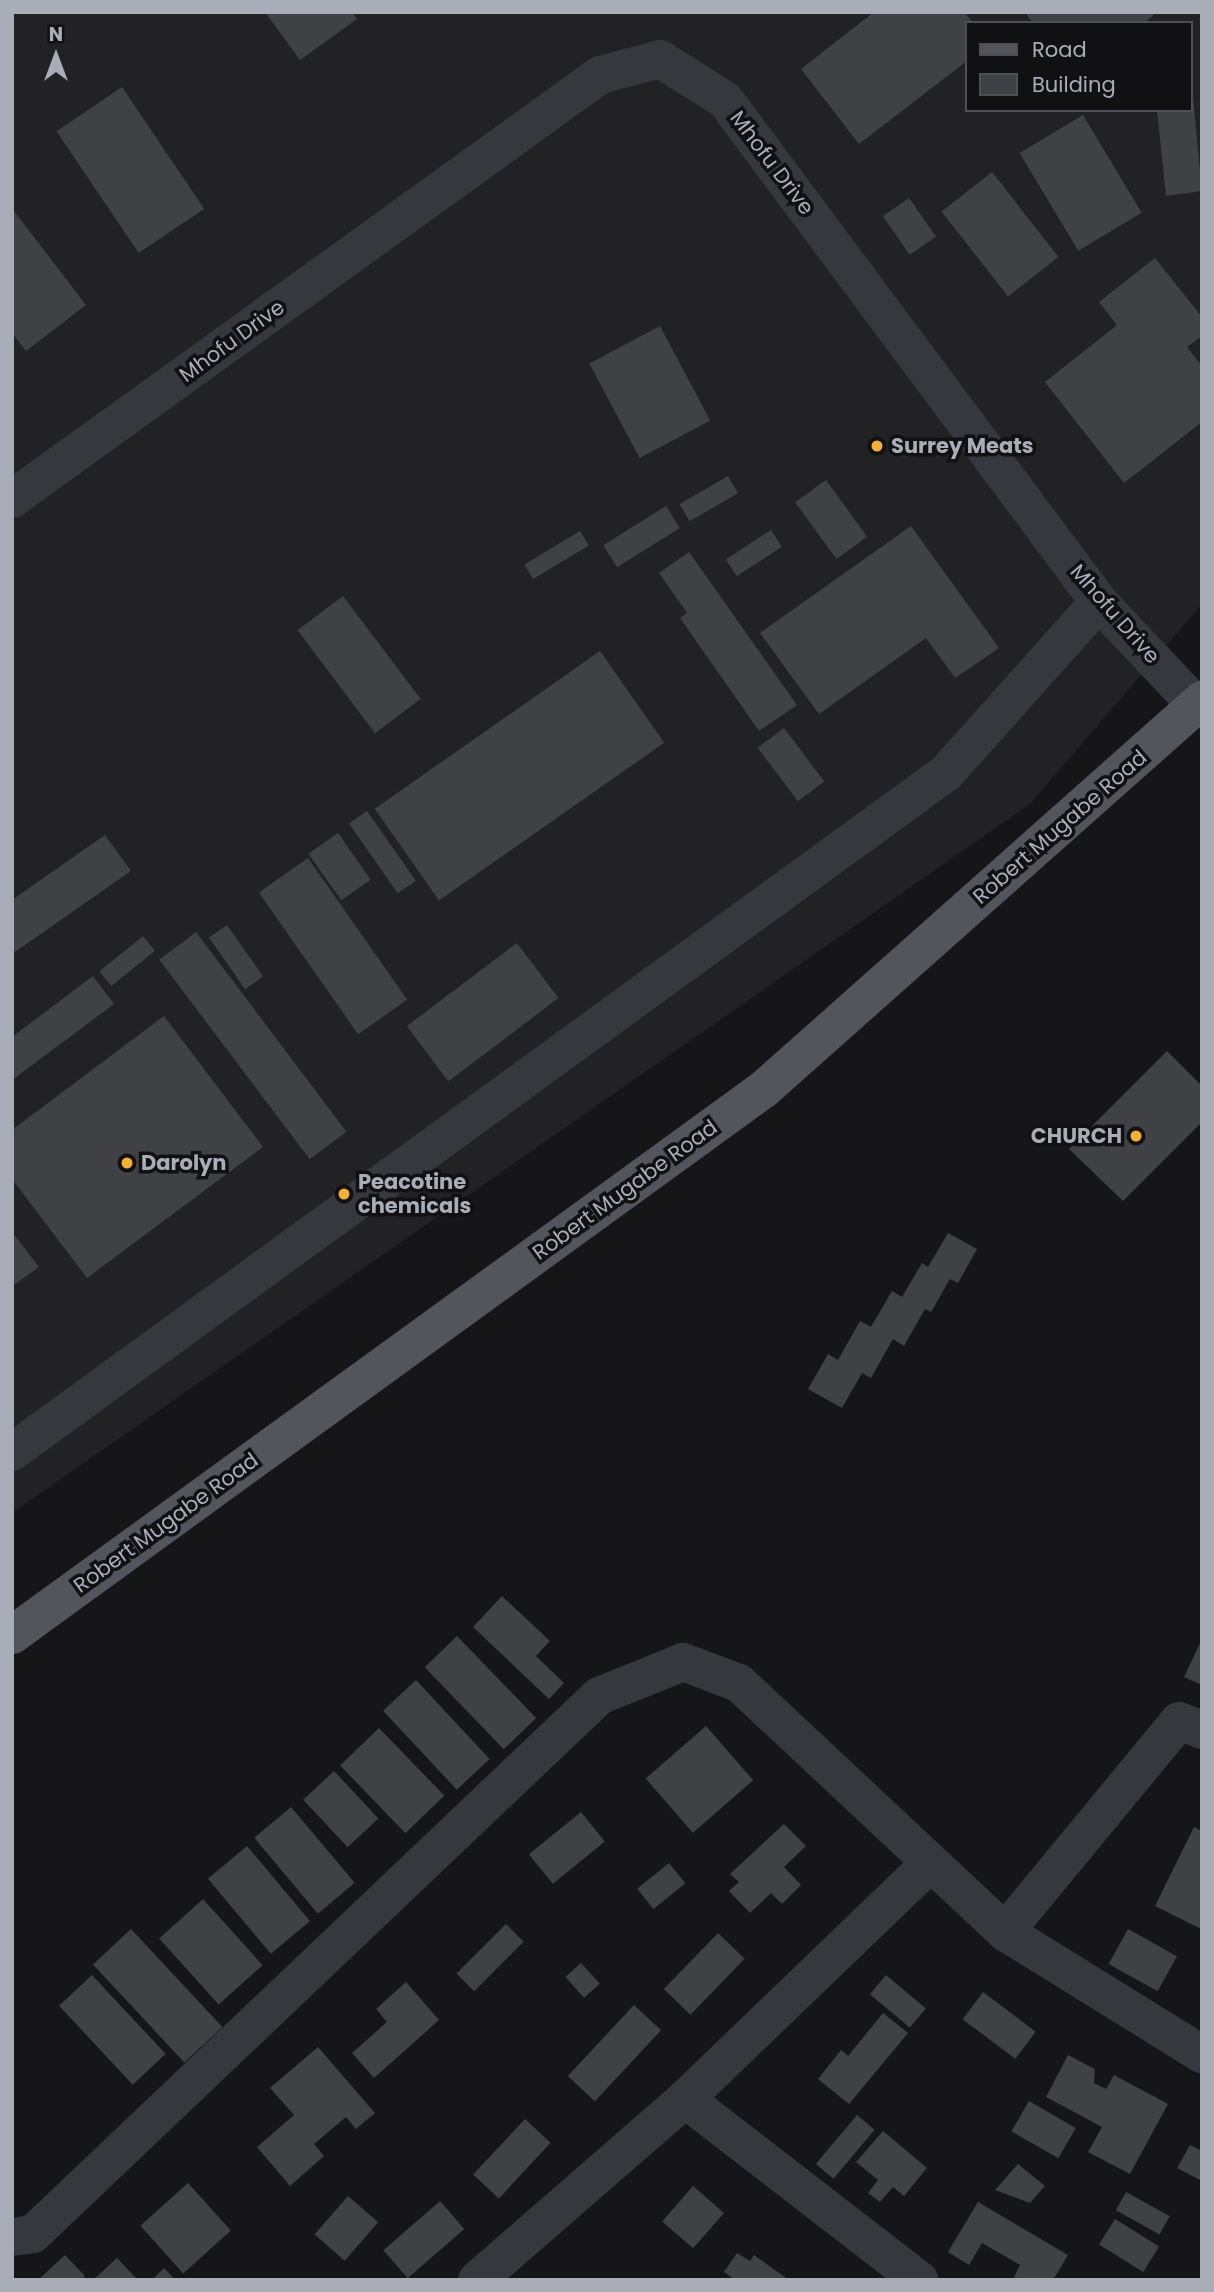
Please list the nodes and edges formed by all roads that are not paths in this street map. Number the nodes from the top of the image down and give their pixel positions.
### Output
1 (12, 499) edge
2 (1099, 602) junction
3 (1199, 703) edge
4 (12, 1452) edge
5 (12, 1635) edge
6 (1202, 1730) edge
7 (929, 1864) junction
8 (1005, 1931) junction
9 (1202, 2054) edge
10 (685, 2099) junction
11 (12, 2237) edge
12 (477, 2280) edge
13 (919, 2280) edge

1 - 2 street, Mhofu Drive
2 - 3 street, Mhofu Drive
2 - 4 street
3 - 5 main road, Robert Mugabe Road
6 - 8 street
7 - 8 street
7 - 10 street
7 - 11 street
8 - 9 street
10 - 12 street
10 - 13 street

